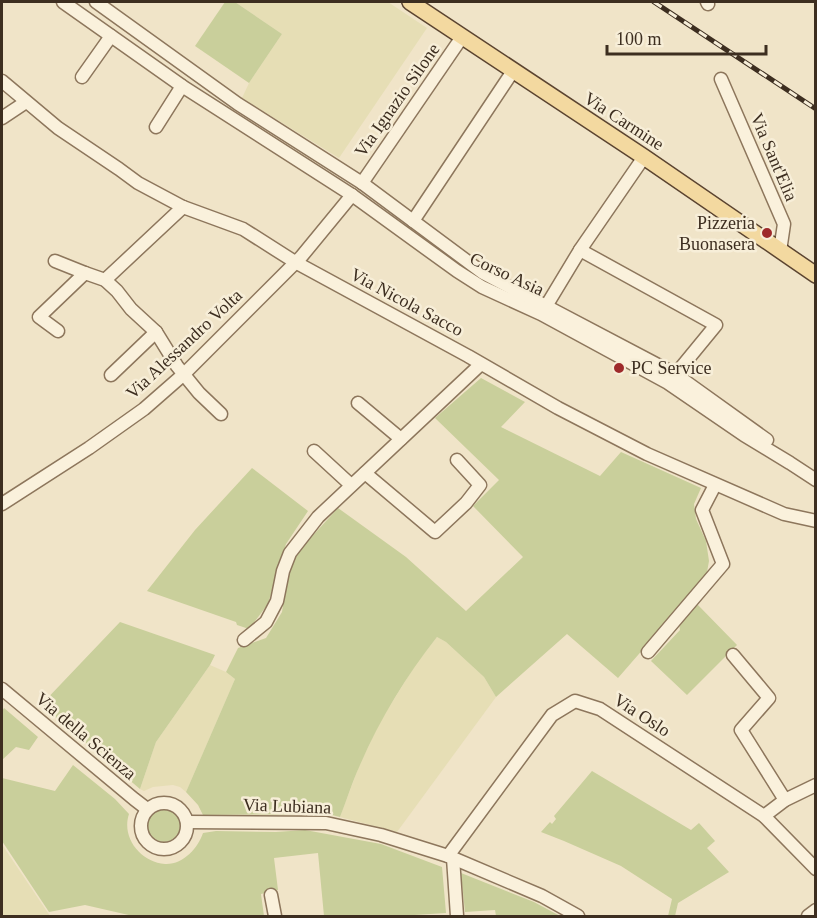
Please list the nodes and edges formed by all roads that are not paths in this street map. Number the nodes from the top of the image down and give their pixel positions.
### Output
1 (63, 2) edge
2 (96, 2) edge
3 (410, 2) edge
4 (111, 36) junction
5 (462, 37) junction
6 (513, 71) junction
7 (82, 77) dead end
8 (721, 79) dead end
9 (2, 81) edge
10 (182, 86) junction
11 (27, 102) junction
12 (2, 118) edge
13 (156, 127) dead end
14 (644, 158) junction
15 (362, 183) junction
16 (352, 195) junction
17 (183, 207) junction
18 (412, 221) junction
19 (580, 250) junction
20 (780, 251) junction
21 (54, 261) dead end
22 (295, 262) junction
23 (85, 273) junction
24 (816, 275) edge
25 (105, 280) junction
26 (544, 310) junction
27 (58, 331) dead end
28 (156, 332) junction
29 (481, 364) junction
30 (184, 374) junction
31 (111, 375) dead end
32 (672, 379) junction
33 (358, 403) dead end
34 (221, 414) dead end
35 (401, 439) junction
36 (314, 451) dead end
37 (457, 460) dead end
38 (816, 470) edge
39 (366, 473) junction
40 (816, 480) edge
41 (351, 485) junction
42 (715, 485) junction
43 (2, 504) edge
44 (816, 521) edge
45 (244, 640) dead end
46 (648, 652) dead end
47 (733, 655) dead end
48 (2, 689) edge
49 (816, 785) edge
50 (785, 800) junction
51 (147, 809) junction
52 (764, 816) junction
53 (187, 822) junction
54 (451, 857) junction
55 (816, 869) edge
56 (271, 895) dead end
57 (816, 910) edge
58 (275, 916) edge
59 (457, 916) edge
60 (578, 916) edge
61 (808, 916) edge

1 - 4 street, Corso Asia
2 - 15 street, Corso Asia
3 - 5 main road, Via Carmine
4 - 7 street
4 - 10 street, Corso Asia
5 - 6 main road, Via Carmine
5 - 15 street, Via Ignazio Silone
6 - 14 main road, Via Carmine
6 - 18 street
8 - 20 street, Via Sant'Elia
9 - 11 street, Via Nicola Sacco
10 - 13 street
10 - 16 street, Corso Asia
11 - 12 street
11 - 17 street, Via Nicola Sacco
14 - 19 street
14 - 20 main road, Via Carmine
15 - 18 street, Corso Asia
16 - 22 street, Via Alessandro Volta
16 - 26 street, Corso Asia
17 - 22 street, Via Nicola Sacco
17 - 25 street
18 - 26 street, Corso Asia
19 - 26 street
19 - 32 street
20 - 24 main road, Via Carmine
21 - 23 street
22 - 29 street, Via Nicola Sacco
22 - 30 street, Via Alessandro Volta
23 - 25 street
23 - 27 street
25 - 28 street
26 - 32 street
28 - 30 street
28 - 31 street
29 - 35 street
29 - 42 street, Via Nicola Sacco
30 - 34 street
30 - 43 street, Via Alessandro Volta
32 - 38 street
32 - 40 street
33 - 35 street
35 - 39 street
36 - 41 street
37 - 39 street
39 - 41 street
41 - 45 street
42 - 44 street, Via Nicola Sacco
42 - 46 street
47 - 50 street
48 - 51 street, Via della Scienza
49 - 50 street
50 - 52 street
51 - 53 street
51 - 53 street
52 - 54 street, Via Oslo
52 - 55 street, Via Oslo
53 - 54 street, Via Lubiana
54 - 59 street
54 - 60 street, Via Lubiana
56 - 58 street
57 - 61 street

